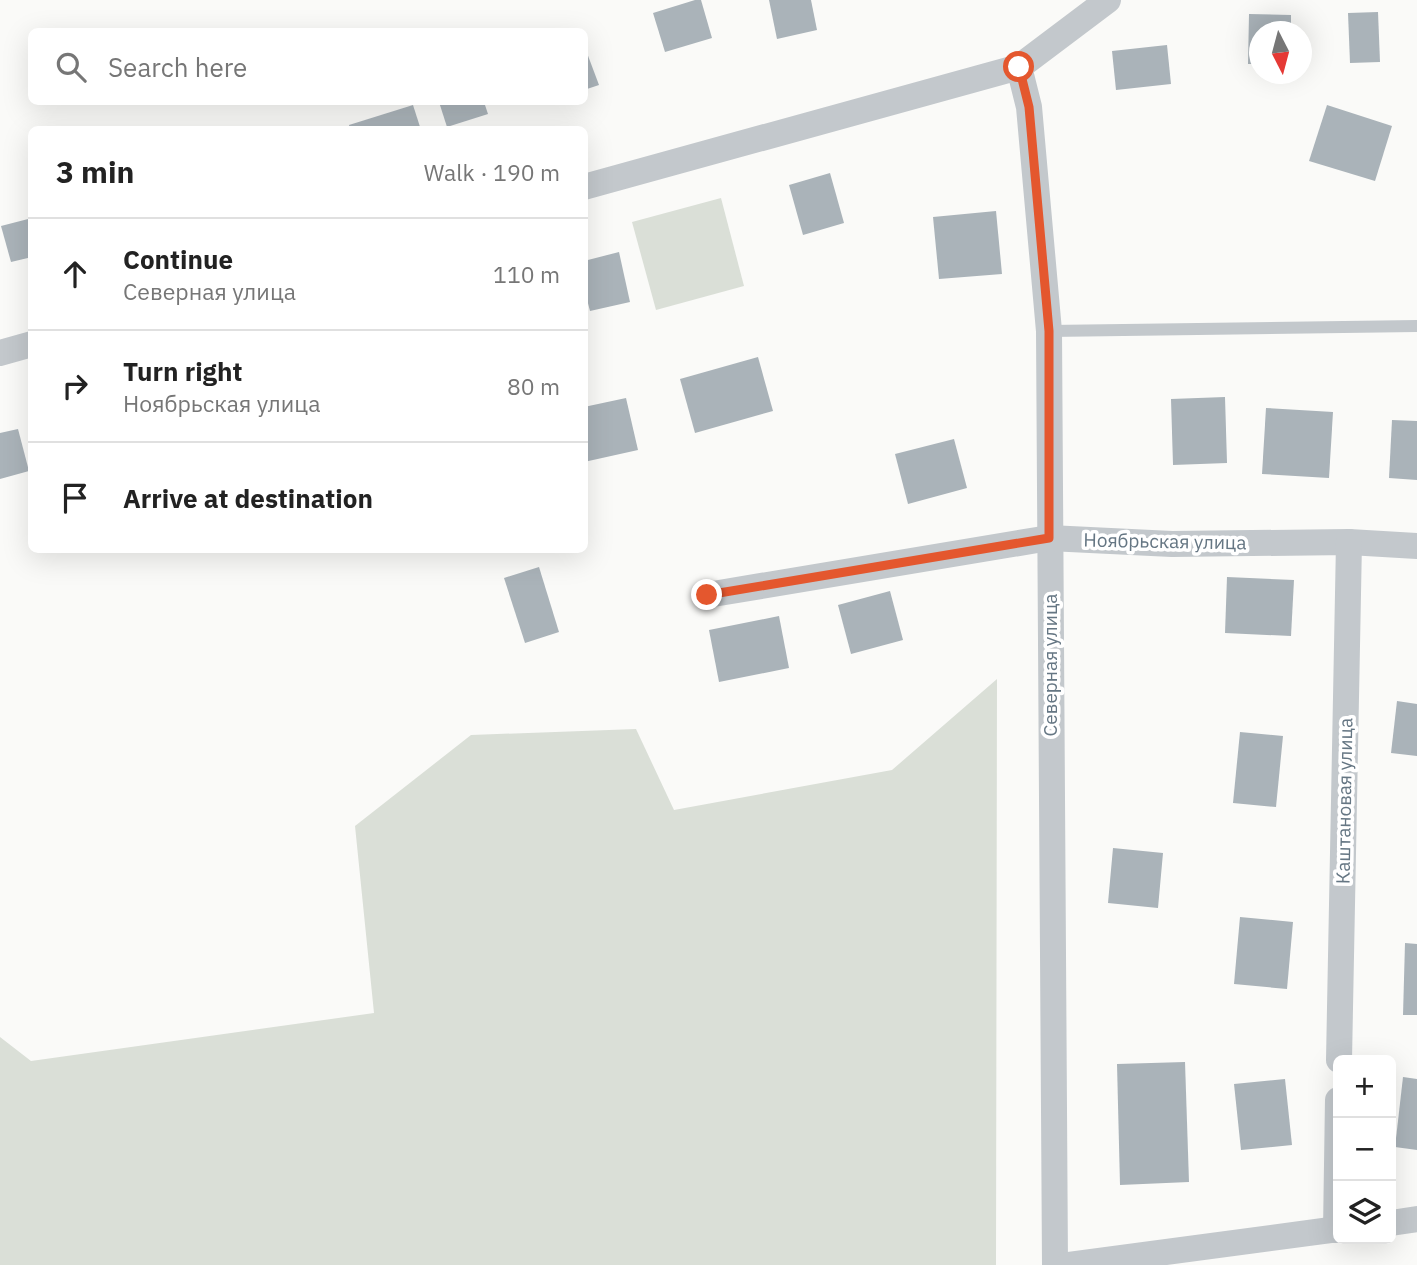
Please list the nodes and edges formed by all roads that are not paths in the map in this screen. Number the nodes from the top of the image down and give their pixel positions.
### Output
1 (1108, 0) edge
2 (1019, 67) junction
3 (588, 186) edge
4 (1417, 326) edge
5 (1049, 331) junction
6 (28, 345) edge
7 (0, 353) edge
8 (1049, 538) junction
9 (1349, 542) junction
10 (1417, 546) edge
11 (707, 595) dead end
12 (1339, 1055) edge
13 (1338, 1118) edge
14 (1337, 1181) edge
15 (1417, 1219) edge
16 (1396, 1222) edge
17 (1333, 1231) edge
18 (1055, 1265) edge
19 (1069, 1265) edge

1 - 2 street
2 - 3 street
2 - 5 street, Северная улица
4 - 5 lane
5 - 8 street, Северная улица
6 - 7 street
8 - 9 street, Ноябрьская улица
8 - 11 street, Ноябрьская улица
8 - 18 street, Северная улица
9 - 10 street, Ноябрьская улица
9 - 12 street, Каштановая улица
13 - 14 street
15 - 16 street
17 - 19 street

